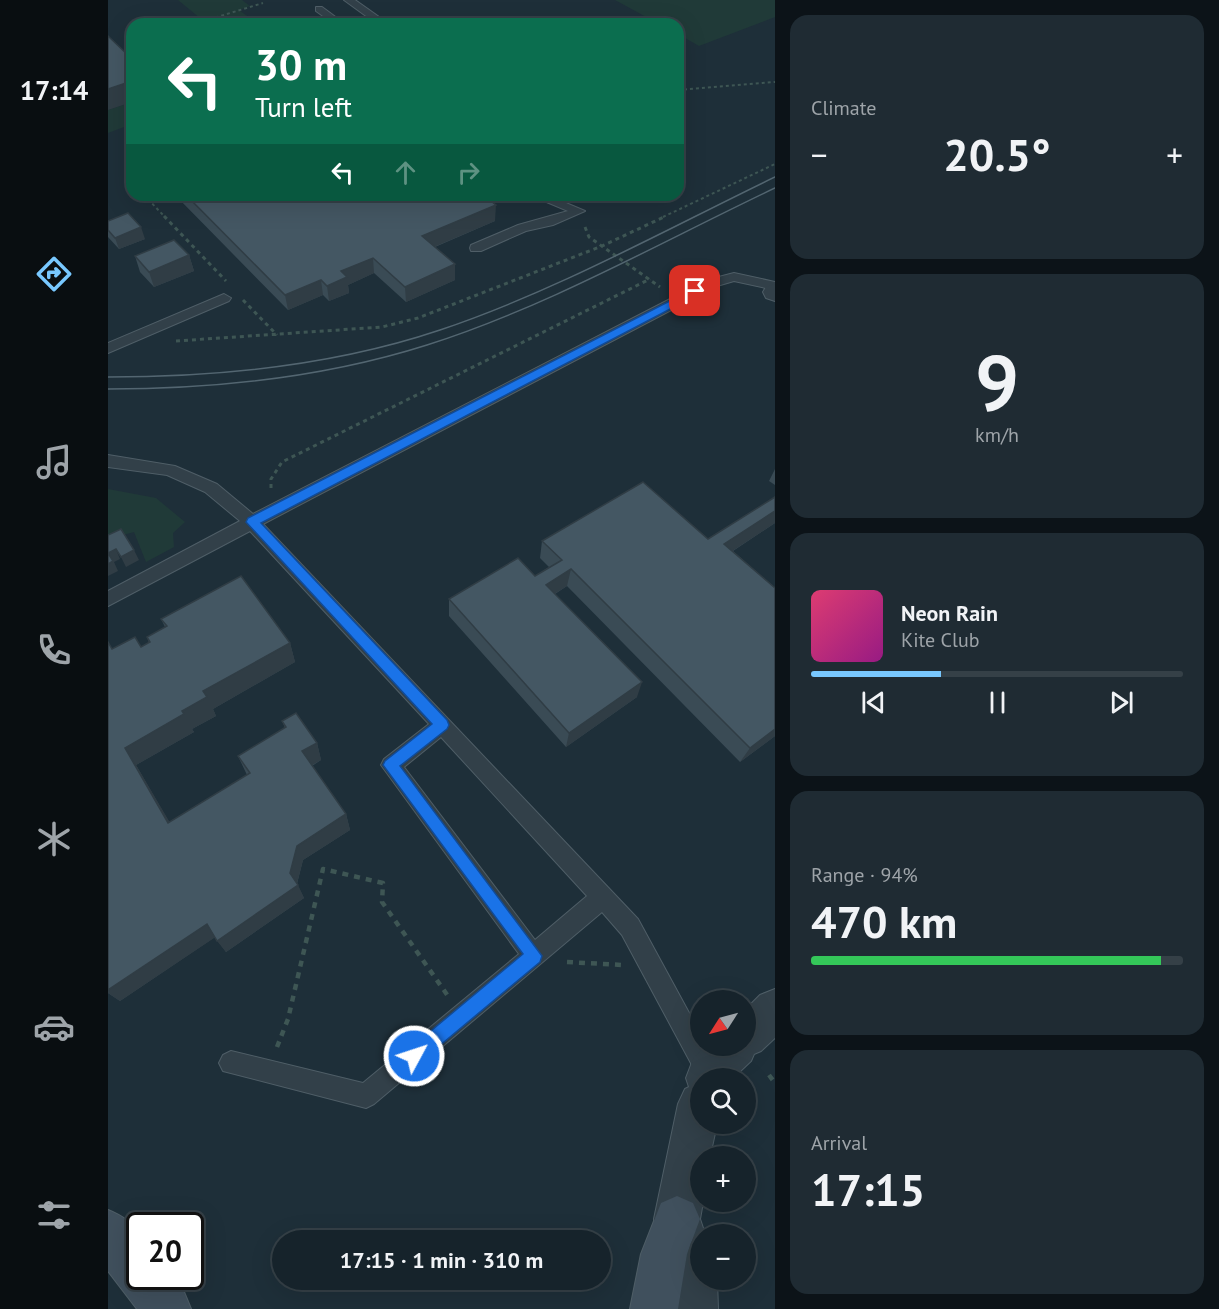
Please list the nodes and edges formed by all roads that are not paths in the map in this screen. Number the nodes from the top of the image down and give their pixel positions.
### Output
1 (349, 0) edge
2 (319, 9) dead end
3 (332, 18) edge
4 (375, 18) edge
5 (540, 201) edge
6 (551, 201) edge
7 (549, 222) junction
8 (476, 248) dead end
9 (775, 286) edge
10 (231, 292) road end
11 (108, 348) edge
12 (108, 461) edge
13 (252, 522) junction
14 (108, 599) edge
15 (442, 725) junction
16 (603, 897) junction
17 (534, 956) junction
18 (775, 1010) edge
19 (756, 1027) edge
20 (231, 1063) dead end
21 (709, 1068) edge
22 (693, 1134) edge
23 (677, 1219) junction
24 (108, 1233) edge
25 (126, 1257) edge
26 (152, 1290) edge
27 (167, 1309) edge
28 (654, 1309) edge
29 (694, 1309) edge

1 - 4 lane
2 - 3 lane
5 - 7 lane
6 - 7 lane
7 - 8 lane
9 - 13 lane
10 - 11 lane
12 - 13 lane
13 - 14 lane
13 - 15 lane
15 - 16 lane
15 - 17 lane
16 - 17 lane
16 - 21 lane
17 - 20 lane
18 - 19 street
22 - 23 street
23 - 28 main road
23 - 29 street
24 - 25 main road
26 - 27 main road

